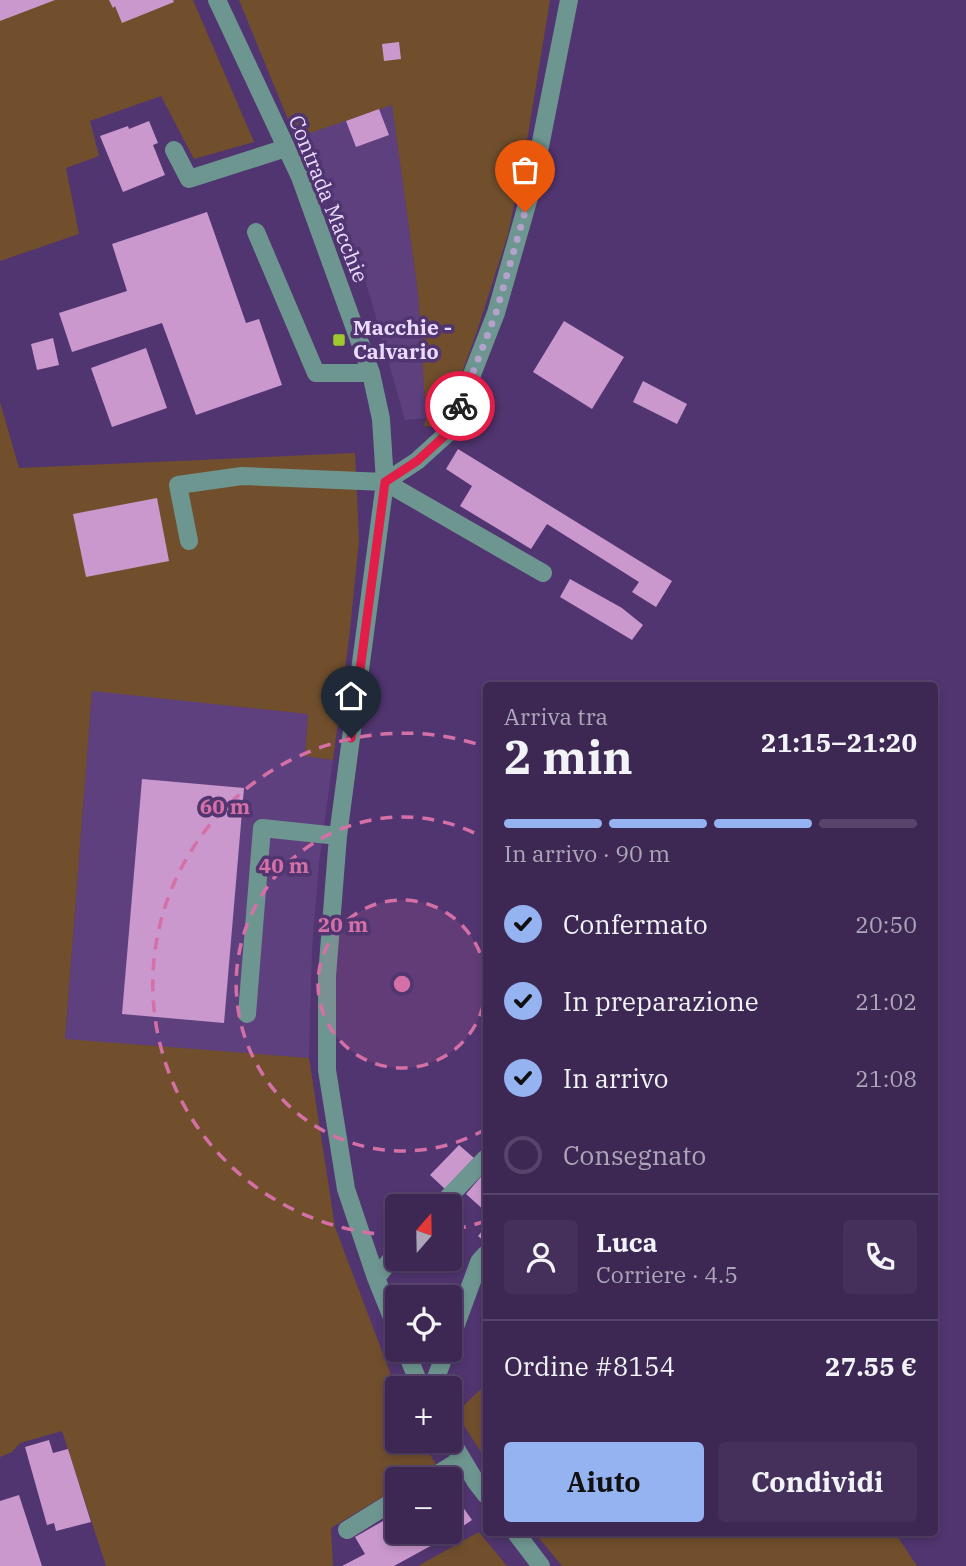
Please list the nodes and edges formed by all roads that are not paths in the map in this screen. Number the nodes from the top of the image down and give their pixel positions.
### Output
1 (217, 0) edge
2 (569, 0) edge
3 (286, 148) junction
4 (174, 149) dead end
5 (256, 232) dead end
6 (371, 373) junction
7 (385, 482) junction
8 (189, 541) dead end
9 (543, 573) dead end
10 (338, 836) junction
11 (247, 1014) dead end
12 (483, 1161) edge
13 (452, 1194) edge
14 (483, 1257) edge
15 (385, 1267) edge
16 (376, 1278) junction
17 (385, 1300) edge
18 (462, 1308) edge
19 (458, 1453) edge
20 (462, 1459) junction
21 (449, 1467) edge
22 (483, 1490) edge
23 (385, 1506) edge
24 (347, 1530) dead end
25 (518, 1536) edge
26 (541, 1566) edge

1 - 3 street, Contrada Macchie
2 - 7 street
3 - 4 street
3 - 6 street, Contrada Macchie
5 - 6 street
6 - 7 street, Contrada Macchie
7 - 8 street
7 - 9 street
7 - 10 street, Contrada Macchie
10 - 11 street
10 - 16 street, Contrada Macchie
12 - 13 street
14 - 18 street
15 - 16 street
16 - 17 street, Contrada Macchie
19 - 20 street
20 - 21 street
20 - 22 street
23 - 24 street
25 - 26 street

